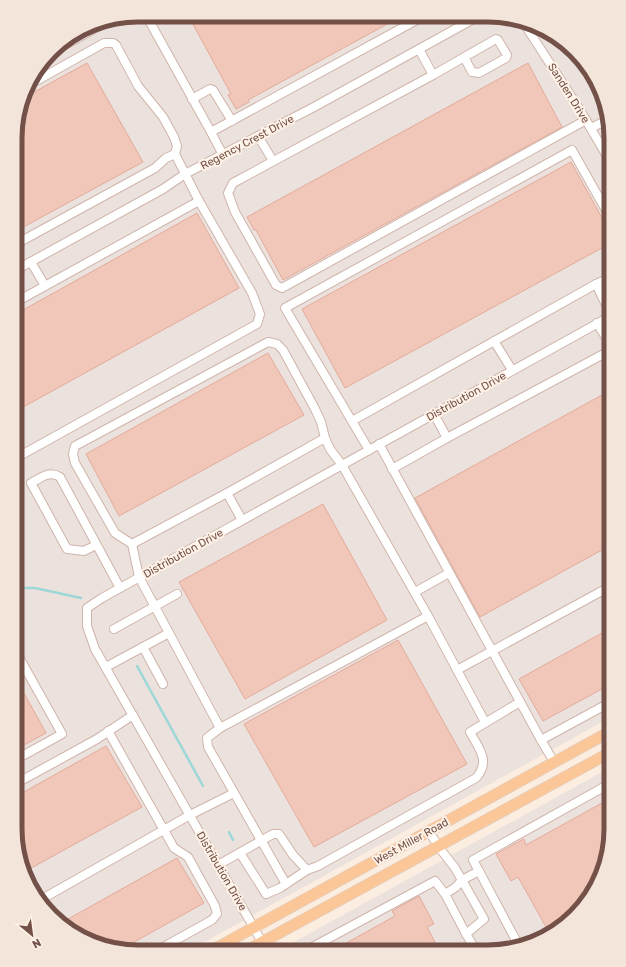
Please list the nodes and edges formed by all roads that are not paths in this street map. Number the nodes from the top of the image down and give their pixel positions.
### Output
1 (150, 22) edge
2 (413, 22) edge
3 (466, 22) edge
4 (528, 30) edge
5 (419, 49) junction
6 (464, 57) junction
7 (433, 75) junction
8 (38, 80) edge
9 (192, 99) junction
10 (586, 120) junction
11 (232, 121) junction
12 (603, 122) edge
13 (591, 128) junction
14 (211, 132) junction
15 (258, 136) junction
16 (604, 151) edge
17 (175, 154) junction
18 (223, 155) junction
19 (273, 161) junction
20 (185, 174) junction
21 (199, 201) junction
22 (604, 207) edge
23 (22, 241) edge
24 (30, 262) junction
25 (22, 267) edge
26 (604, 280) edge
27 (596, 284) junction
28 (45, 286) junction
29 (22, 299) edge
30 (604, 301) edge
31 (604, 319) edge
32 (597, 323) junction
33 (604, 334) edge
34 (494, 341) junction
35 (604, 354) edge
36 (512, 370) junction
37 (434, 414) junction
38 (352, 421) junction
39 (325, 438) junction
40 (447, 438) junction
41 (379, 444) junction
42 (369, 450) junction
43 (22, 455) edge
44 (342, 465) junction
45 (392, 469) junction
46 (228, 493) junction
47 (242, 520) junction
48 (132, 544) junction
49 (96, 545) junction
50 (449, 573) junction
51 (139, 577) junction
52 (120, 588) junction
53 (604, 590) edge
54 (415, 592) junction
55 (177, 594) dead end
56 (155, 606) junction
57 (428, 616) junction
58 (114, 629) dead end
59 (169, 633) junction
60 (143, 647) junction
61 (492, 650) junction
62 (22, 663) edge
63 (106, 667) junction
64 (457, 670) junction
65 (163, 684) dead end
66 (520, 702) junction
67 (604, 706) edge
68 (133, 715) junction
69 (485, 722) junction
70 (220, 728) junction
71 (108, 731) junction
72 (604, 735) edge
73 (541, 740) junction
74 (22, 756) edge
75 (604, 756) edge
76 (554, 762) junction
77 (562, 778) junction
78 (22, 780) edge
79 (604, 787) edge
80 (234, 793) junction
81 (190, 815) junction
82 (164, 830) junction
83 (429, 831) junction
84 (261, 840) junction
85 (438, 846) junction
86 (240, 853) junction
87 (218, 864) junction
88 (307, 870) junction
89 (479, 871) junction
90 (462, 880) junction
91 (286, 884) junction
92 (444, 894) junction
93 (44, 897) edge
94 (254, 927) junction
95 (466, 934) junction
96 (516, 941) edge
97 (167, 945) edge
98 (222, 945) edge
99 (264, 945) edge
100 (268, 945) edge
101 (318, 945) edge
102 (472, 945) edge

1 - 9 street
2 - 11 street
3 - 5 street, Regency Crest Drive
4 - 10 street, Sanden Drive
5 - 7 street
5 - 15 street, Regency Crest Drive
6 - 6 street
6 - 7 street
7 - 19 street
8 - 17 street
9 - 11 street
9 - 14 street
10 - 13 street, Sanden Drive
10 - 19 street
11 - 14 street
12 - 13 street
13 - 16 street, Sanden Drive
14 - 18 street
15 - 18 street, Regency Crest Drive
15 - 19 street
17 - 20 street
17 - 23 street
18 - 20 street, Regency Crest Drive
20 - 21 street
20 - 24 street, Regency Crest Drive
21 - 28 street
21 - 43 street
22 - 38 street
24 - 25 street, Regency Crest Drive
24 - 28 street
26 - 27 street
27 - 30 street
27 - 34 street
28 - 29 street
31 - 32 street, Distribution Drive
32 - 33 street
32 - 36 street, Distribution Drive
34 - 36 street
34 - 38 street
35 - 40 street
36 - 37 street, Distribution Drive
37 - 40 street
37 - 41 street, Distribution Drive
38 - 42 street
39 - 44 street
39 - 46 street
39 - 48 street
40 - 45 street
41 - 42 street, Distribution Drive
41 - 45 street
42 - 44 street, Distribution Drive
44 - 47 street, Distribution Drive
44 - 54 street
45 - 50 street
46 - 47 street
46 - 48 street
47 - 51 street, Distribution Drive
48 - 51 street
49 - 49 street
49 - 52 street
50 - 54 street
50 - 61 street
51 - 52 street, Distribution Drive
51 - 56 street
52 - 63 street, Distribution Drive
53 - 61 street
54 - 57 street
55 - 56 street
56 - 58 street
56 - 59 street
57 - 64 street
57 - 70 street
59 - 60 street
59 - 70 street
60 - 63 street
60 - 65 street
61 - 64 street
61 - 66 street
62 - 74 street
63 - 68 street, Distribution Drive
64 - 69 street
66 - 69 street
66 - 73 street
67 - 73 street
68 - 71 street
68 - 81 street, Distribution Drive
69 - 88 street
70 - 80 street
71 - 78 street
71 - 82 street
72 - 76 main road, West Miller Road
73 - 76 street
75 - 77 main road, West Miller Road
76 - 77 main road
76 - 83 main road, West Miller Road
77 - 85 main road, West Miller Road
79 - 89 street
80 - 81 street
80 - 84 street
81 - 82 street
81 - 87 street, Distribution Drive
82 - 93 street
82 - 97 street
83 - 85 street
83 - 94 main road, West Miller Road
84 - 86 street
84 - 88 street
84 - 91 street
85 - 90 street
85 - 100 main road, West Miller Road
86 - 87 street
86 - 91 street
87 - 94 street, Distribution Drive
88 - 91 street
89 - 90 street
89 - 96 street
90 - 92 street
90 - 95 street
92 - 95 street
92 - 101 street
94 - 98 main road, West Miller Road
94 - 99 street, Distribution Drive
95 - 102 street

